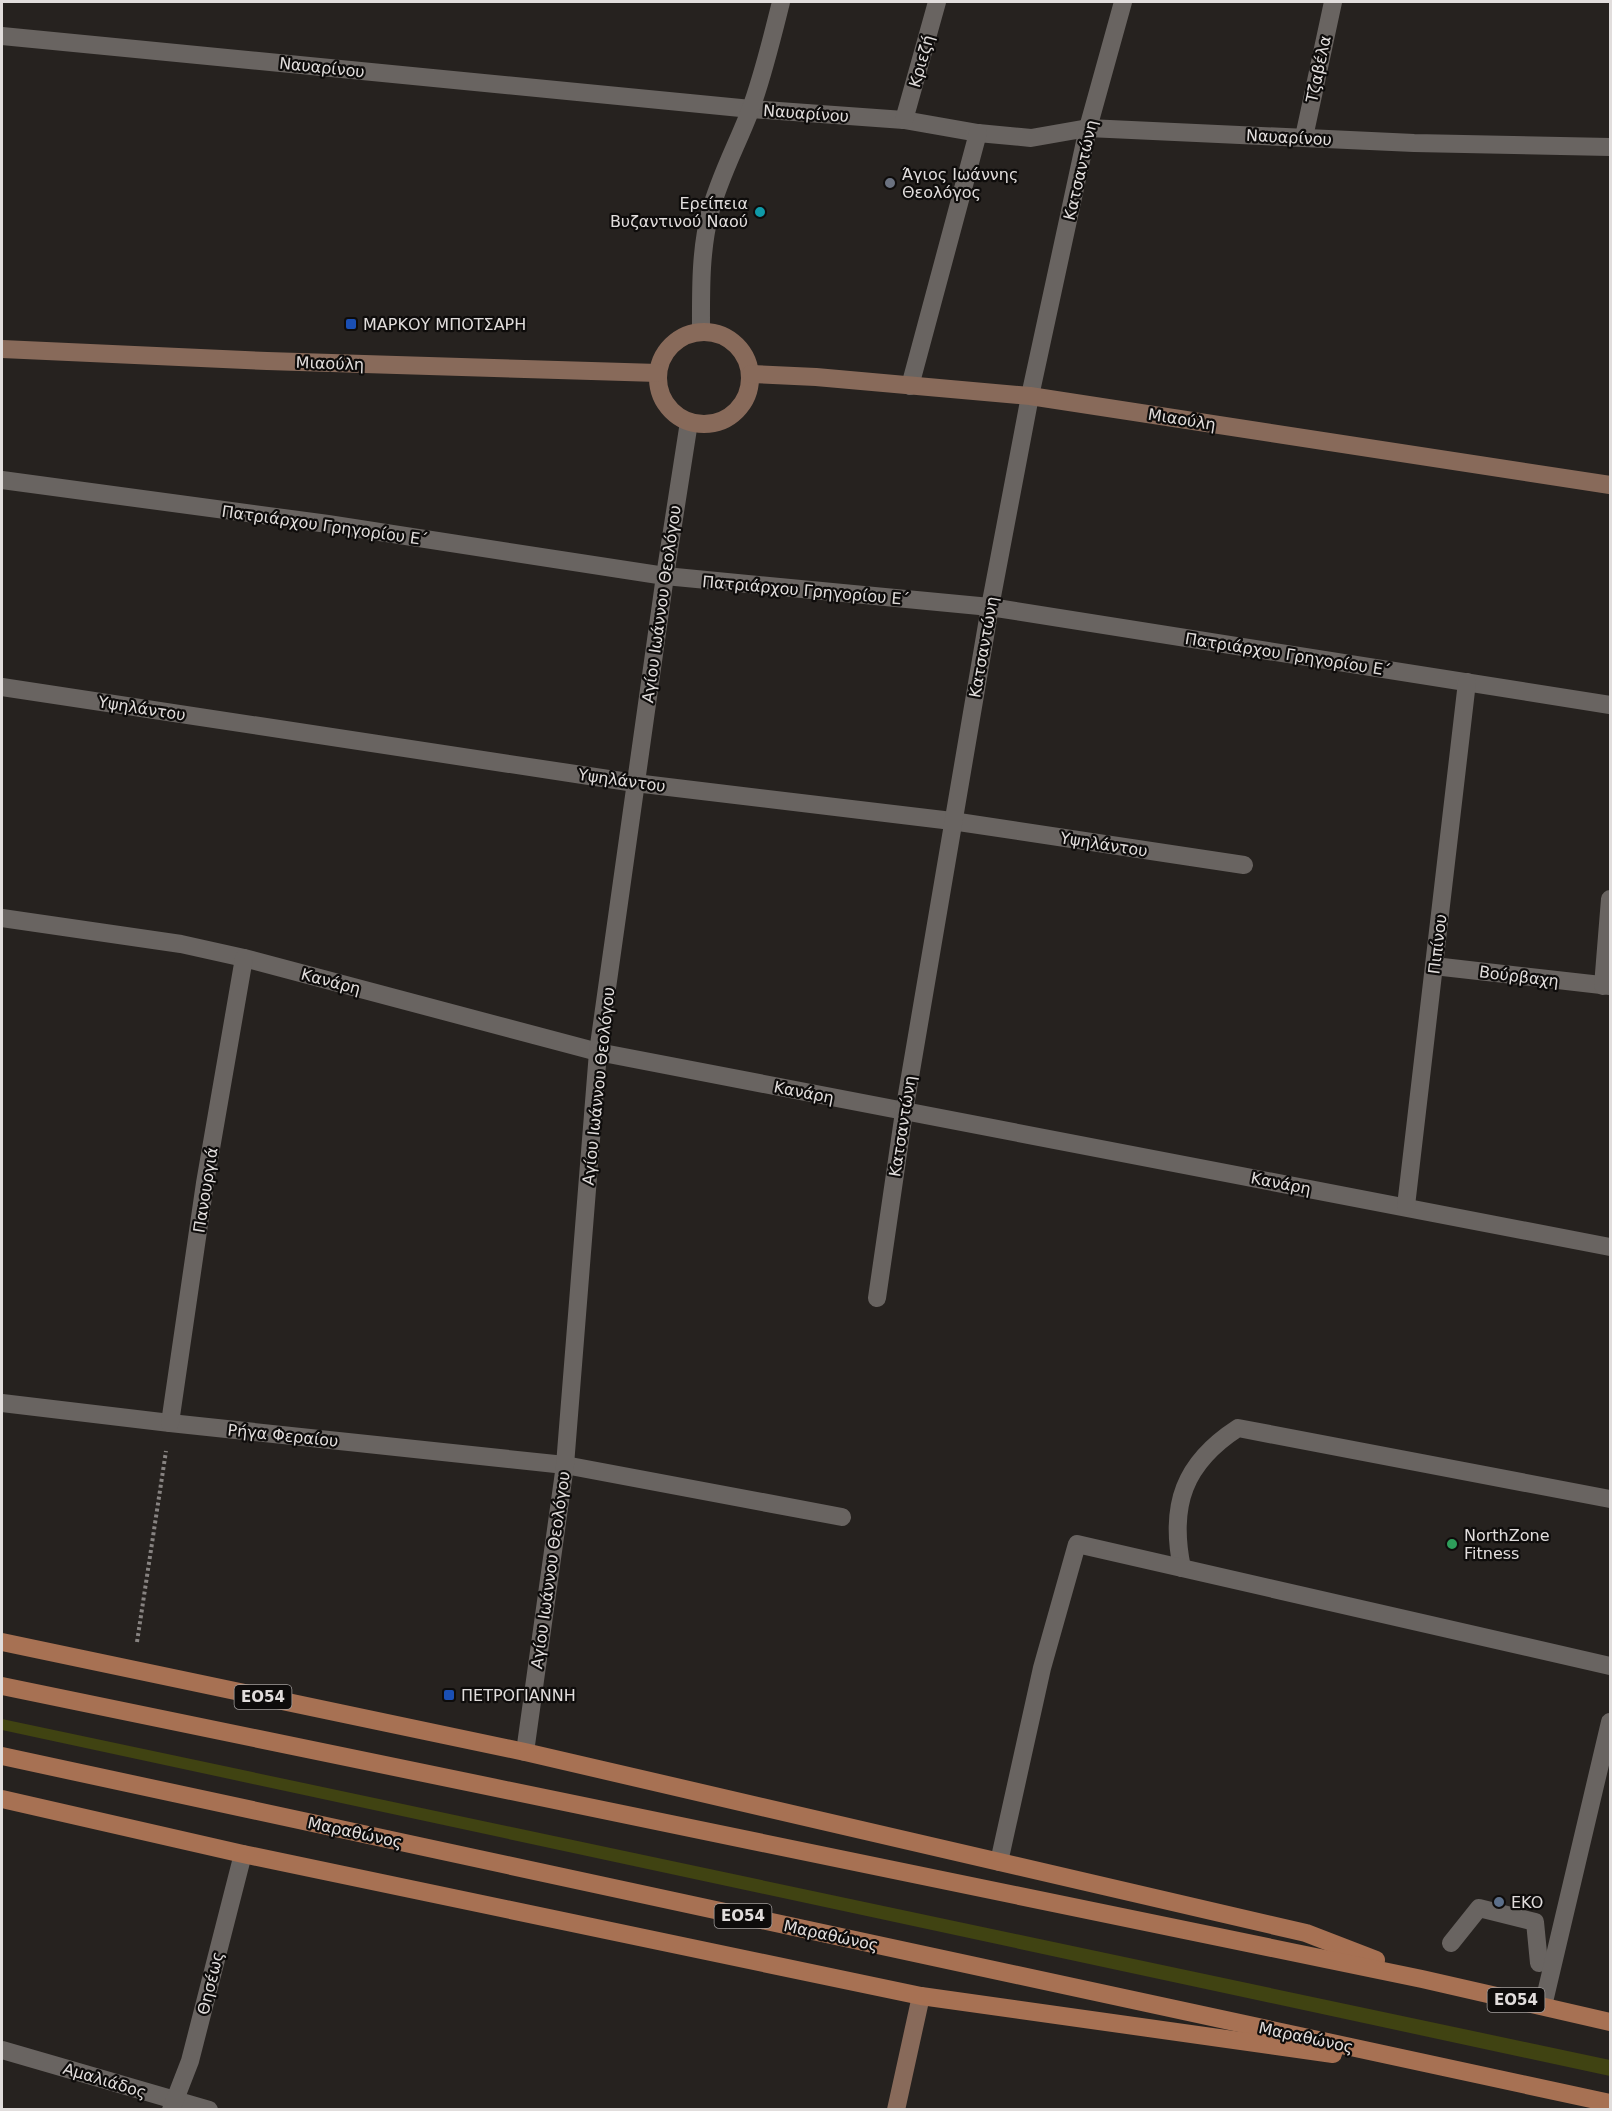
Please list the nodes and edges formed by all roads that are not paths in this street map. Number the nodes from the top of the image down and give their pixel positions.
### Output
1 (781, 2) edge
2 (937, 2) edge
3 (1123, 2) edge
4 (1333, 2) edge
5 (2, 36) edge
6 (751, 109) junction
7 (904, 120) junction
8 (1088, 129) junction
9 (978, 133) junction
10 (1304, 137) junction
11 (1611, 147) edge
12 (701, 332) junction
13 (2, 349) edge
14 (658, 373) junction
15 (751, 374) junction
16 (910, 386) junction
17 (1030, 396) junction
18 (689, 423) junction
19 (2, 480) edge
20 (1611, 485) edge
21 (665, 576) junction
22 (990, 607) junction
23 (1467, 682) junction
24 (2, 687) edge
25 (1611, 705) edge
26 (635, 783) junction
27 (952, 821) junction
28 (1244, 865) dead end
29 (1611, 898) edge
30 (2, 918) edge
31 (244, 958) junction
32 (1434, 966) junction
33 (1607, 986) edge
34 (598, 1052) junction
35 (904, 1112) junction
36 (1406, 1206) junction
37 (1611, 1246) edge
38 (877, 1298) dead end
39 (2, 1403) edge
40 (170, 1423) junction
41 (565, 1464) junction
42 (1611, 1499) edge
43 (842, 1517) dead end
44 (1182, 1568) junction
45 (2, 1642) edge
46 (1611, 1666) edge
47 (2, 1686) edge
48 (1611, 1722) edge
49 (525, 1752) junction
50 (2, 1756) edge
51 (2, 1799) edge
52 (243, 1854) junction
53 (999, 1862) junction
54 (1450, 1943) dead end
55 (1539, 1963) dead end
56 (1422, 1978) junction
57 (921, 1995) junction
58 (1543, 2006) junction
59 (1611, 2022) edge
60 (2, 2050) edge
61 (1484, 2075) junction
62 (1611, 2103) edge
63 (173, 2105) edge
64 (209, 2109) edge
65 (896, 2109) edge

1 - 6 street
2 - 7 street, Κριεζή
3 - 8 street, Κατσαντώνη
4 - 10 street, Τζαβέλα
5 - 6 street, Ναυαρίνου
6 - 7 street, Ναυαρίνου
6 - 12 street
7 - 9 street, Ναυαρίνου
8 - 9 street, Ναυαρίνου
8 - 10 street, Ναυαρίνου
8 - 17 street, Κατσαντώνη
9 - 16 street
10 - 11 street, Ναυαρίνου
12 - 14 street
12 - 15 street
13 - 14 street, Μιαούλη
14 - 18 street
15 - 16 street, Μιαούλη
15 - 18 street
16 - 17 street, Μιαούλη
17 - 20 street, Μιαούλη
17 - 22 street, Κατσαντώνη
18 - 21 street, Αγίου Ιωάννου Θεολόγου
19 - 21 street, Πατριάρχου Γρηγορίου Ε΄
21 - 22 street, Πατριάρχου Γρηγορίου Ε΄
21 - 26 street, Αγίου Ιωάννου Θεολόγου
22 - 23 street, Πατριάρχου Γρηγορίου Ε΄
22 - 27 street, Κατσαντώνη
23 - 25 street, Πατριάρχου Γρηγορίου Ε΄
23 - 32 street, Πιπίνου
24 - 26 street, Υψηλάντου
26 - 27 street, Υψηλάντου
26 - 34 street, Αγίου Ιωάννου Θεολόγου
27 - 28 street, Υψηλάντου
27 - 35 street, Κατσαντώνη
29 - 33 street, Βούρβαχη
30 - 31 street, Κανάρη
31 - 34 street, Κανάρη
31 - 40 street, Πανουργιά
32 - 33 street, Βούρβαχη
32 - 36 street, Πιπίνου
34 - 35 street, Κανάρη
34 - 41 street, Αγίου Ιωάννου Θεολόγου
35 - 36 street, Κανάρη
35 - 38 street, Κατσαντώνη
36 - 37 street, Κανάρη
39 - 40 street, Ρήγα Φεραίου
40 - 41 street, Ρήγα Φεραίου
41 - 43 street, Ρήγα Φεραίου
41 - 49 street, Αγίου Ιωάννου Θεολόγου
42 - 44 street
44 - 46 street
44 - 53 street
45 - 49 main road, ΕΟ54
47 - 56 main road, ΕΟ54
48 - 58 street
49 - 53 main road, ΕΟ54
50 - 61 main road, Μαραθώνος / ΕΟ54
51 - 52 main road, Μαραθώνος / ΕΟ54
52 - 57 main road, Μαραθώνος / ΕΟ54
52 - 63 street, Θησέως
53 - 56 main road, ΕΟ54
54 - 55 street
56 - 58 main road, ΕΟ54
57 - 61 main road, Μαραθώνος / ΕΟ54
57 - 65 street
58 - 59 main road, ΕΟ54
60 - 63 street, Αμαλιάδος
61 - 62 main road, Μαραθώνος / ΕΟ54
63 - 64 street, Αμαλιάδος

